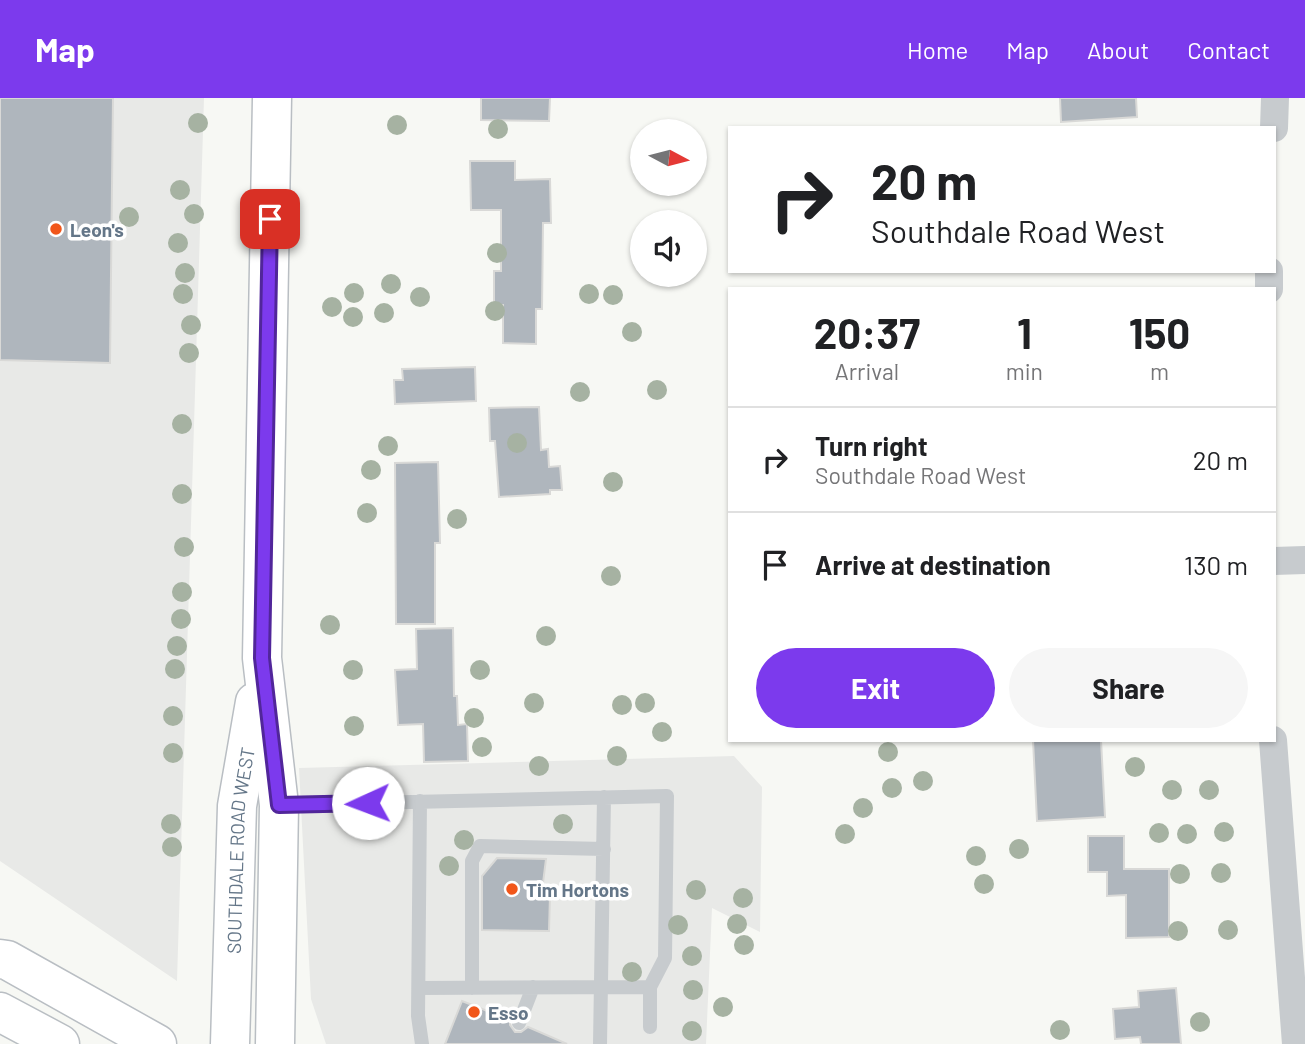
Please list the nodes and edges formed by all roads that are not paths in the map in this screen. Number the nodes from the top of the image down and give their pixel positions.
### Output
1 (272, 98) edge
2 (1275, 98) edge
3 (1274, 126) edge
4 (1305, 560) edge
5 (1276, 561) edge
6 (262, 658) junction
7 (1273, 742) edge
8 (604, 797) junction
9 (420, 801) junction
10 (279, 805) junction
11 (604, 849) junction
12 (0, 960) edge
13 (533, 987) junction
14 (602, 987) junction
15 (650, 987) junction
16 (419, 988) junction
17 (472, 988) junction
18 (0, 1012) edge
19 (519, 1023) dead end
20 (650, 1027) dead end
21 (60, 1044) edge
22 (157, 1044) edge
23 (230, 1044) edge
24 (275, 1044) edge
25 (422, 1044) edge
26 (600, 1044) edge
27 (1296, 1044) edge

1 - 6 main road, SOUTHDALE ROAD WEST
2 - 3 street
4 - 5 street
6 - 10 main road, SOUTHDALE ROAD WEST
6 - 23 main road, SOUTHDALE ROAD WEST
7 - 27 street
8 - 9 lane
8 - 11 lane
8 - 15 lane
9 - 10 lane
9 - 16 lane
10 - 24 main road, SOUTHDALE ROAD WEST
11 - 14 lane
11 - 17 lane
12 - 22 main road
13 - 14 lane
13 - 17 lane
13 - 19 lane
14 - 15 lane
14 - 26 lane
15 - 20 lane
16 - 17 lane
16 - 25 lane
18 - 21 main road

